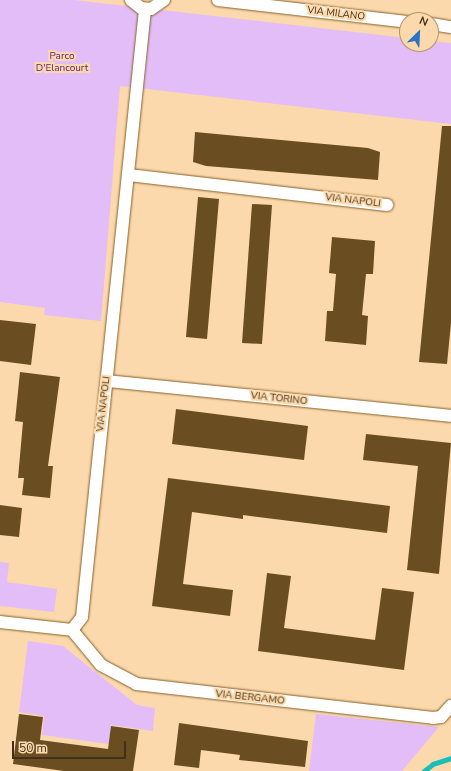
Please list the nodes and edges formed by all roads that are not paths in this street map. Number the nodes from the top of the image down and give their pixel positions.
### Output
1 (131, 0) edge
2 (164, 0) edge
3 (218, 0) edge
4 (146, 9) junction
5 (399, 21) edge
6 (439, 25) edge
7 (451, 27) edge
8 (128, 175) junction
9 (387, 205) dead end
10 (107, 382) junction
11 (451, 416) edge
12 (0, 622) edge
13 (72, 630) junction
14 (449, 708) edge

1 - 4 street
2 - 4 street
3 - 5 street, VIA MILANO
4 - 8 street, VIA NAPOLI
6 - 7 street
8 - 9 street, VIA NAPOLI
8 - 10 street, VIA NAPOLI
10 - 11 street, VIA TORINO
10 - 13 street, VIA NAPOLI
12 - 13 street
13 - 14 street, VIA BERGAMO

